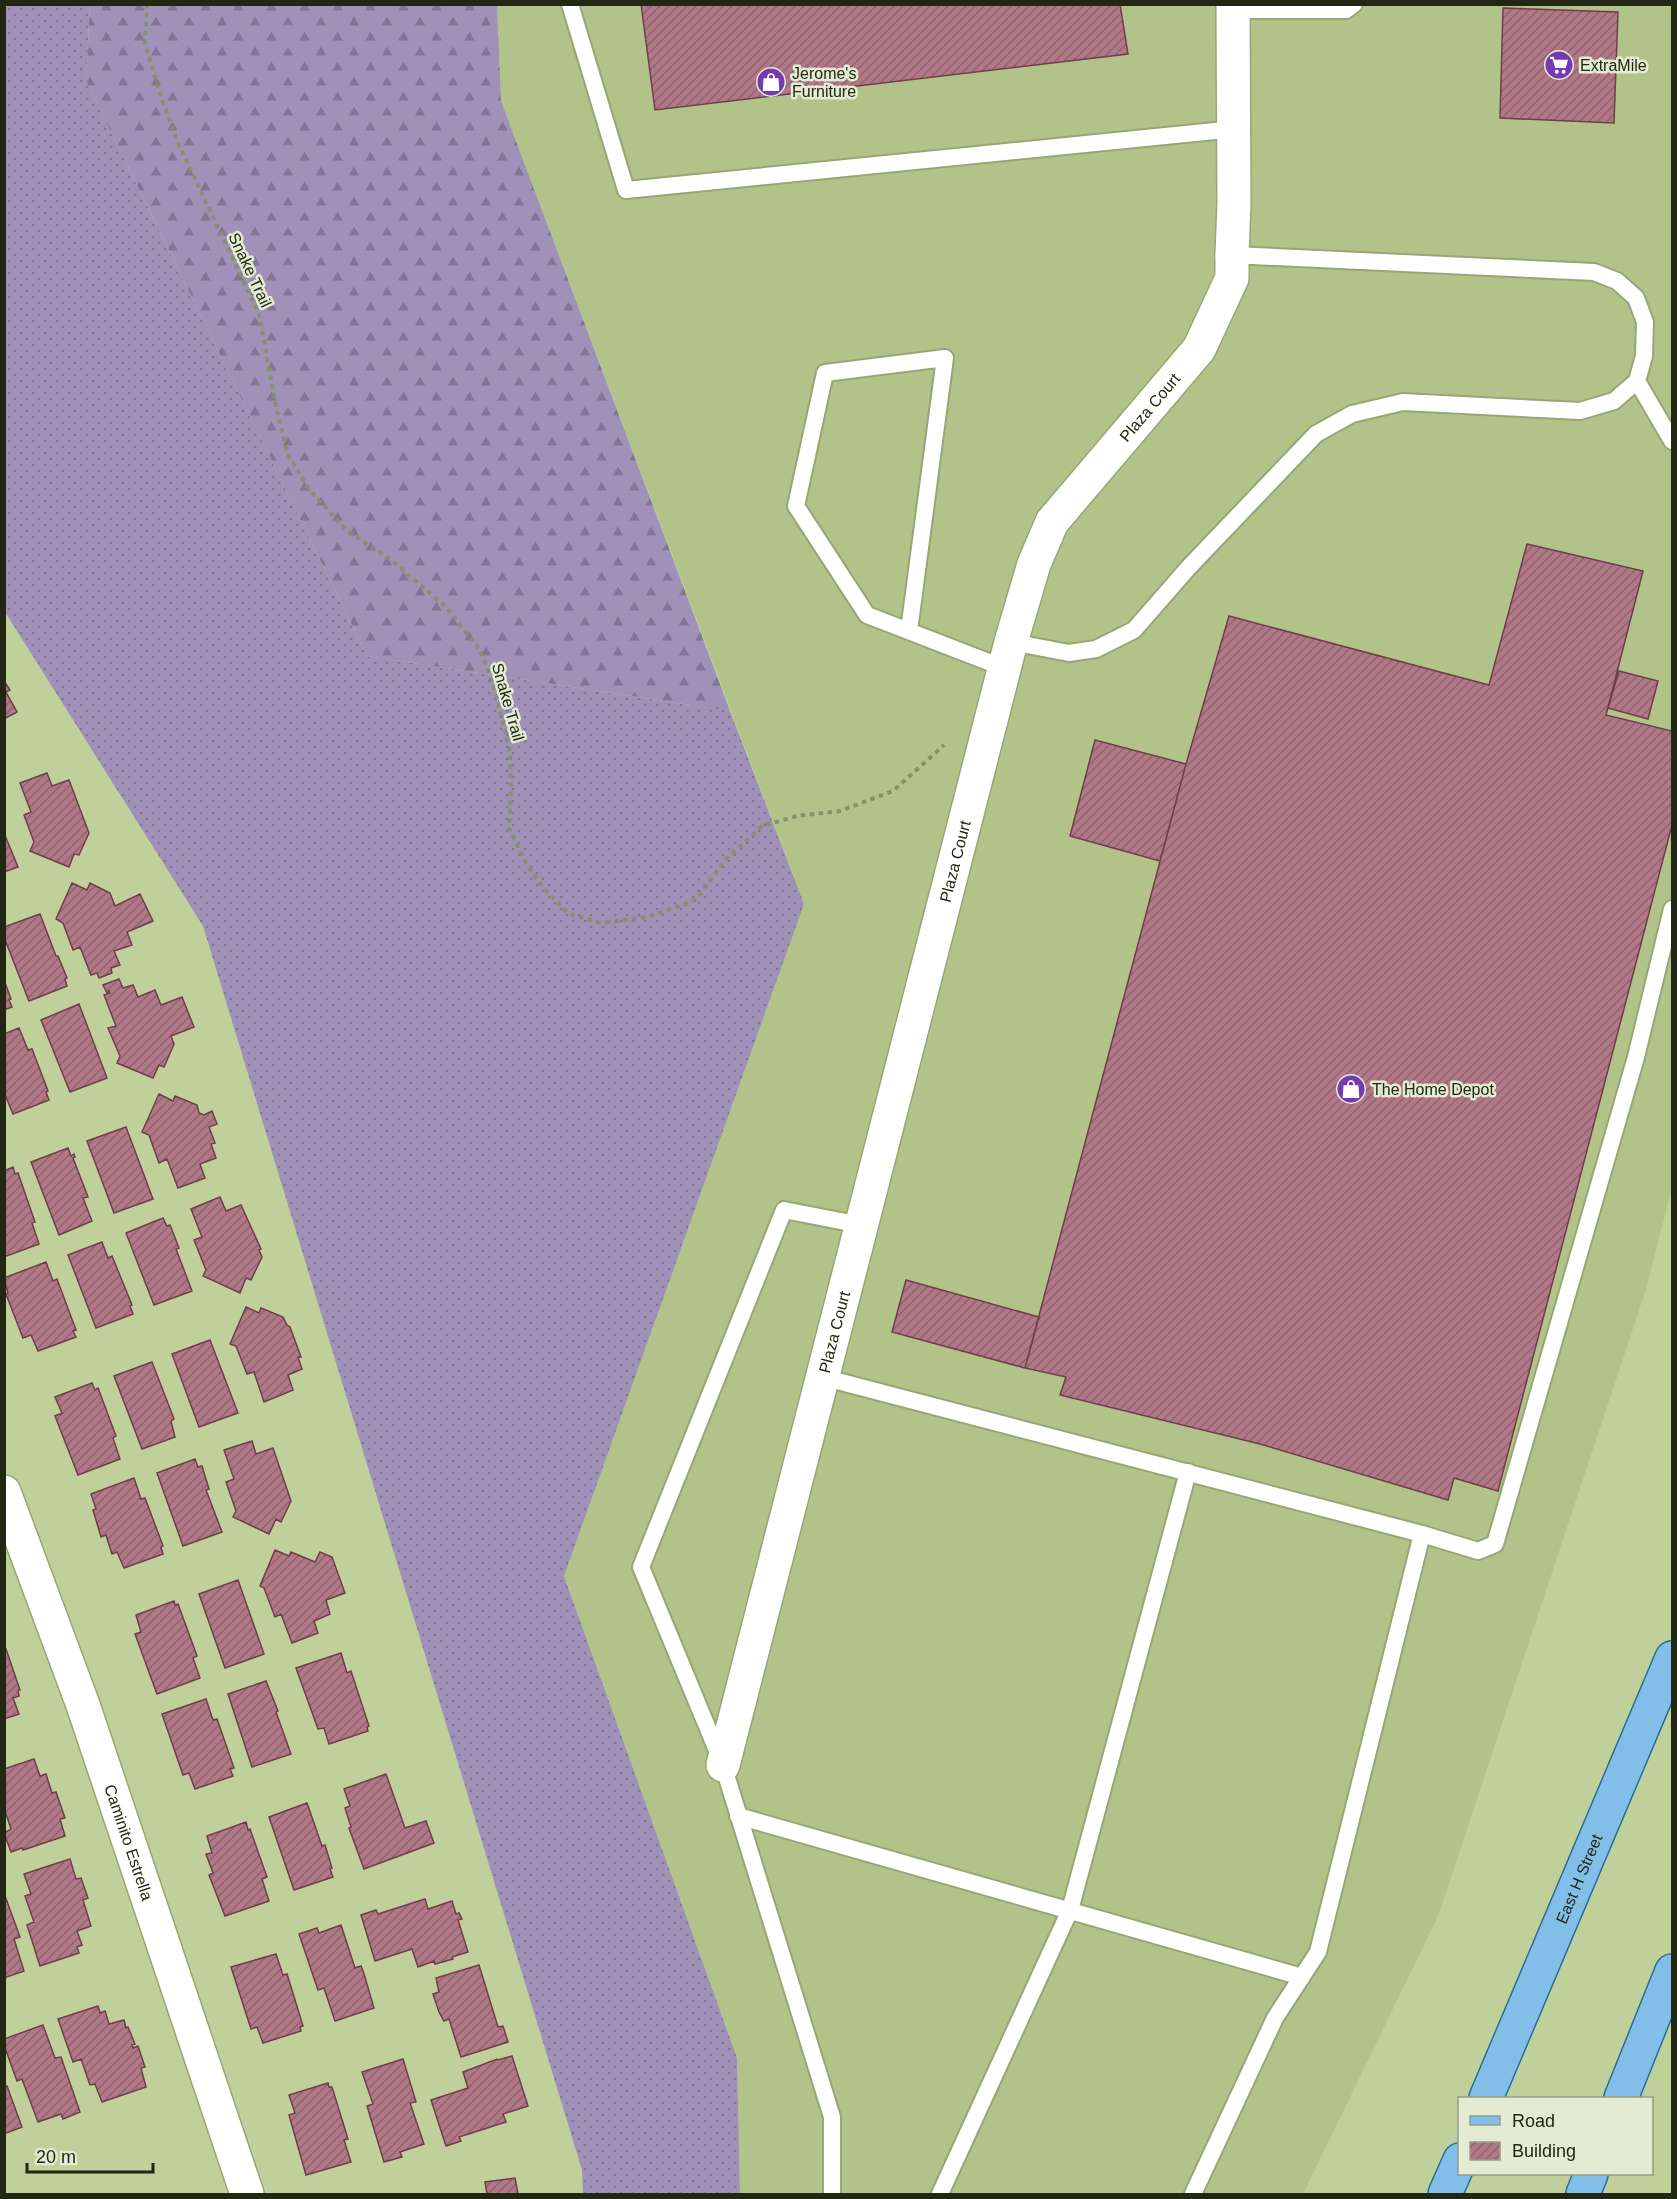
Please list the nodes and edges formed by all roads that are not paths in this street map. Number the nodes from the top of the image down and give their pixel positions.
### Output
1 (570, 4) edge
2 (1354, 4) edge
3 (1233, 7) edge
4 (1234, 129) junction
5 (1232, 255) junction
6 (1637, 381) junction
7 (1672, 441) edge
8 (909, 631) junction
9 (1008, 655) junction
10 (1672, 909) edge
11 (861, 1225) junction
12 (822, 1377) junction
13 (1188, 1473) junction
14 (4, 1492) edge
15 (1422, 1534) junction
16 (1672, 1658) edge
17 (723, 1765) junction
18 (738, 1815) junction
19 (1070, 1910) junction
20 (1672, 1971) edge
21 (1302, 1977) junction
22 (1486, 2097) edge
23 (1621, 2097) edge
24 (1458, 2165) edge
25 (1591, 2175) edge
26 (248, 2194) edge
27 (832, 2194) edge
28 (940, 2194) edge
29 (1192, 2194) edge
30 (1445, 2194) edge
31 (1583, 2194) edge

1 - 4 lane
2 - 3 lane
3 - 4 street, Plaza Court
4 - 5 street, Plaza Court
5 - 6 lane
5 - 9 street, Plaza Court
6 - 7 lane
6 - 9 lane
8 - 8 lane
8 - 9 lane
9 - 11 street, Plaza Court
10 - 15 lane
11 - 12 street, Plaza Court
11 - 17 lane
12 - 13 lane
12 - 17 street, Plaza Court
13 - 15 lane
13 - 19 lane
14 - 26 street, Caminito Estrella
15 - 21 lane
16 - 22 main road, East H Street
17 - 18 lane
18 - 19 lane
18 - 27 lane
19 - 21 lane
19 - 28 lane
20 - 23 main road
21 - 29 lane
24 - 30 main road
25 - 31 main road

